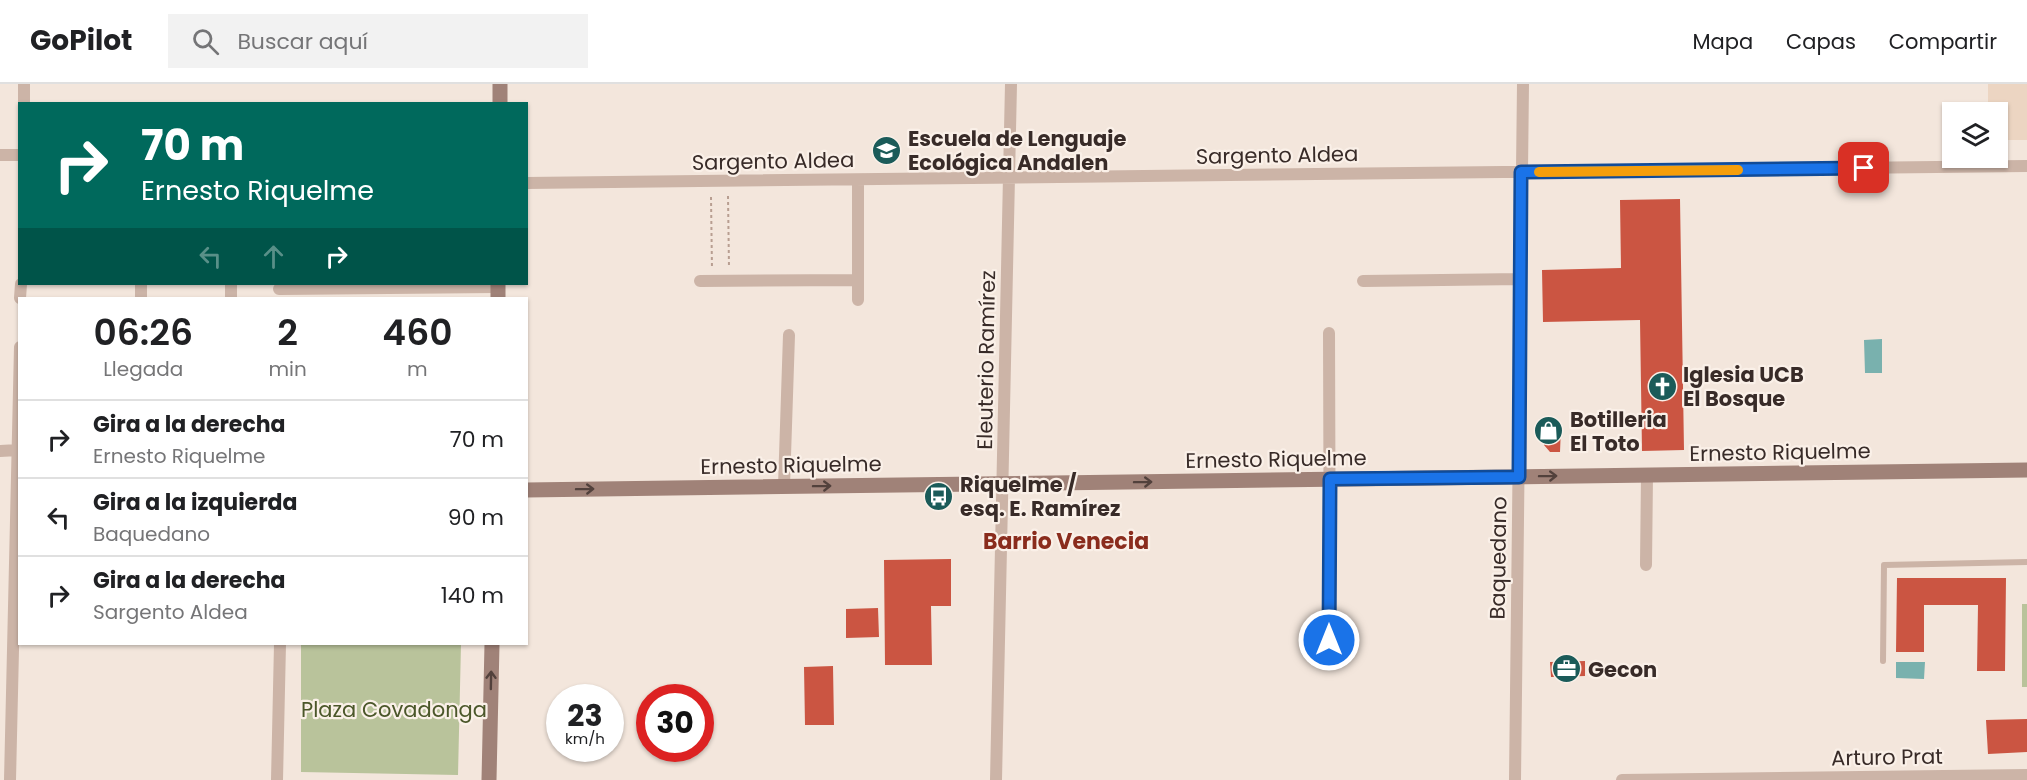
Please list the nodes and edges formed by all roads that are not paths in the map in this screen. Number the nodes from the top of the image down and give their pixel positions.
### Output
1 (24, 84) edge
2 (500, 84) edge
3 (1011, 84) edge
4 (1523, 84) edge
5 (24, 102) edge
6 (500, 102) edge
7 (0, 155) edge
8 (18, 155) edge
9 (2027, 166) edge
10 (1521, 172) junction
11 (1009, 178) junction
12 (858, 180) junction
13 (528, 183) edge
14 (1521, 279) junction
15 (858, 280) junction
16 (700, 281) dead end
17 (1364, 281) dead end
18 (141, 285) edge
19 (279, 289) dead end
20 (498, 290) edge
21 (141, 297) dead end
22 (858, 300) dead end
23 (1329, 333) dead end
24 (789, 335) dead end
25 (18, 450) joint
26 (0, 451) edge
27 (2027, 470) edge
28 (1647, 475) junction
29 (1519, 477) junction
30 (1330, 479) junction
31 (1003, 484) junction
32 (784, 486) junction
33 (528, 490) edge
34 (18, 497) edge
35 (2027, 562) edge
36 (1646, 565) dead end
37 (1329, 640) dead end
38 (280, 645) edge
39 (492, 645) edge
40 (1883, 661) dead end
41 (5, 749) edge
42 (2027, 775) edge
43 (1920, 778) edge
44 (1747, 779) edge
45 (1833, 779) edge
46 (10, 780) edge
47 (277, 780) edge
48 (489, 780) edge
49 (996, 780) edge
50 (1515, 780) edge
51 (1622, 780) edge
52 (1645, 780) edge

1 - 5 street
2 - 6 street
3 - 11 street, Eleuterio Ramírez
4 - 10 street, Baquedano
7 - 8 street
9 - 10 street, Sargento Aldea
10 - 11 street, Sargento Aldea
10 - 14 street, Baquedano
11 - 12 street, Sargento Aldea
11 - 31 street, Eleuterio Ramírez
12 - 13 street, Sargento Aldea
12 - 15 street
14 - 17 street
14 - 29 street, Baquedano
15 - 16 street
15 - 22 street
18 - 21 street
19 - 20 street
23 - 30 street
24 - 32 street
25 - 26 street
25 - 34 street
27 - 28 street, Ernesto Riquelme
29 -> 28 street, Ernesto Riquelme
28 - 36 street
29 - 30 street, Ernesto Riquelme
29 - 50 street, Baquedano
31 -> 30 street, Ernesto Riquelme
30 - 37 street
32 -> 31 street, Ernesto Riquelme
31 - 49 street, Eleuterio Ramírez
33 -> 32 street, Ernesto Riquelme
34 - 41 street
35 - 40 lane
38 - 47 street
48 -> 39 street
41 - 46 street
42 - 43 street, Arturo Prat
43 - 45 street, Arturo Prat
44 - 45 street, Arturo Prat
44 - 52 street, Arturo Prat
51 - 52 street, Arturo Prat

